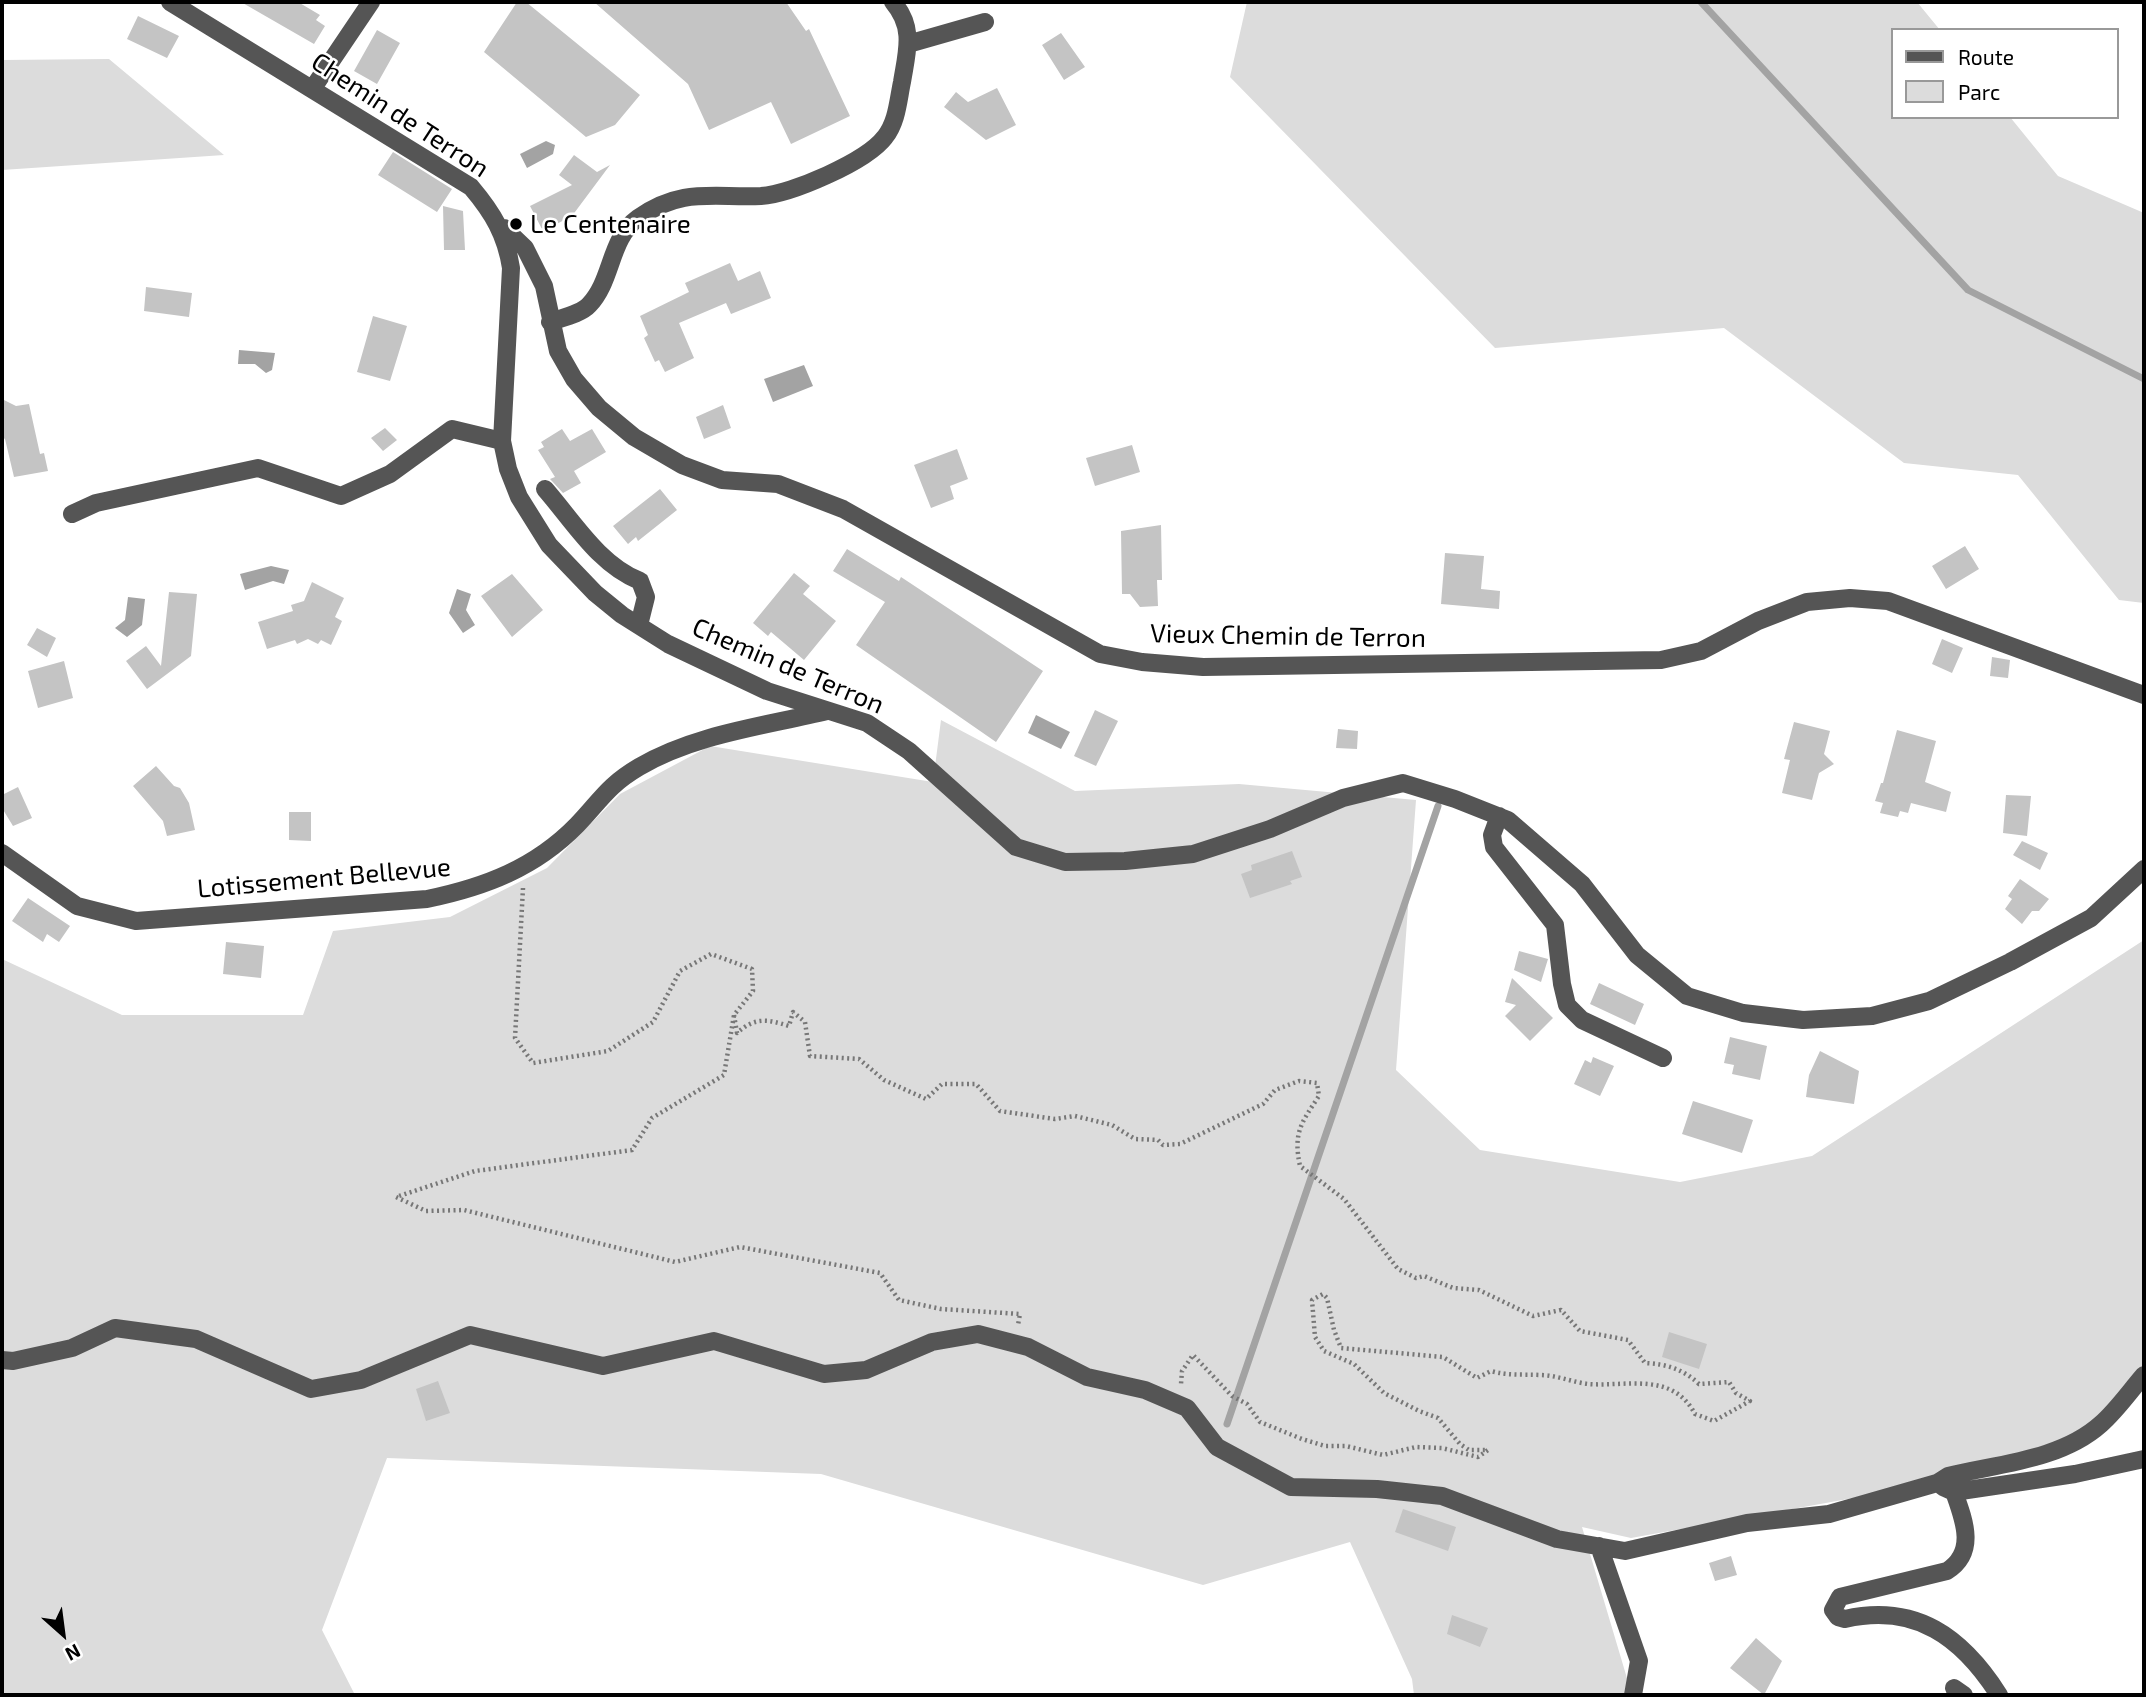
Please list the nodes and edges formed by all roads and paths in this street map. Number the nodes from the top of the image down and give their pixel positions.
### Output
1 (170, 2) edge
2 (371, 2) edge
3 (892, 2) edge
4 (985, 22) dead end
5 (908, 44) junction
6 (313, 88) junction
7 (499, 223) junction
8 (550, 322) junction
9 (502, 440) junction
10 (545, 489) dead end
11 (72, 514) dead end
12 (639, 625) junction
13 (2144, 695) edge
14 (827, 711) junction
15 (1499, 816) junction
16 (2, 853) edge
17 (526, 866) junction
18 (2144, 869) edge
19 (734, 1015) junction
20 (1663, 1058) dead end
21 (1014, 1343) junction
22 (2, 1360) edge
23 (2144, 1375) edge
24 (1174, 1403) junction
25 (2144, 1459) edge
26 (1937, 1483) junction
27 (1954, 1492) junction
28 (1599, 1546) junction
29 (1633, 1695) edge
30 (1999, 1695) edge

1 - 6 street, Chemin de Terron
2 - 6 street
3 - 5 street
4 - 5 street
5 - 8 street
6 - 7 street, Chemin de Terron
7 - 8 street, Vieux Chemin de Terron
7 - 9 street, Chemin de Terron
8 - 13 street, Vieux Chemin de Terron
9 - 11 street
9 - 12 street, Chemin de Terron
10 - 12 street
12 - 14 street, Chemin de Terron
14 - 15 street, Chemin de Terron
14 - 17 street, Lotissement Bellevue
15 - 18 street, Chemin de Terron
15 - 20 street
16 - 17 street, Lotissement Bellevue
17 - 19 path
19 - 21 path
19 - 24 path
21 - 22 street
21 - 24 street
23 - 26 street
24 - 28 street
25 - 27 street
26 - 27 street
26 - 28 street
27 - 30 street
28 - 29 street

